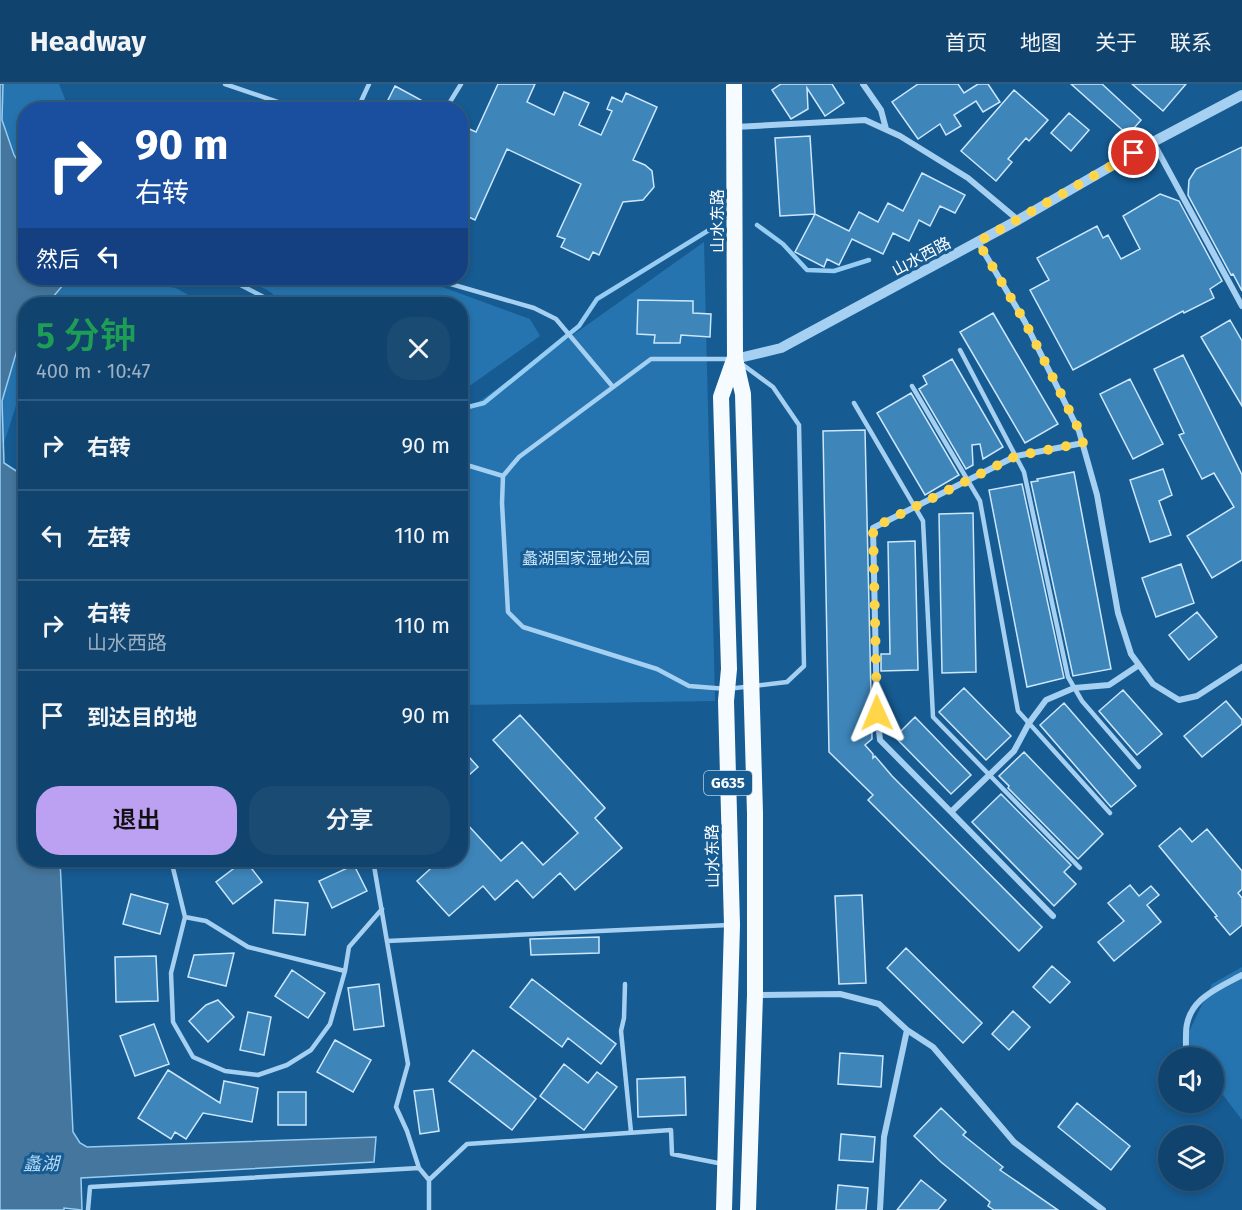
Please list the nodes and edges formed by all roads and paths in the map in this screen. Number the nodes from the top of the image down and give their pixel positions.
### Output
1 (225, 84) edge
2 (369, 84) edge
3 (461, 84) edge
4 (734, 84) edge
5 (863, 84) edge
6 (1242, 95) edge
7 (278, 102) edge
8 (361, 102) edge
9 (451, 102) edge
10 (734, 127) junction
11 (886, 129) junction
12 (1153, 142) junction
13 (1018, 220) junction
14 (978, 242) junction
15 (454, 285) edge
16 (1242, 306) edge
17 (960, 350) dead end
18 (735, 359) junction
19 (912, 386) dead end
20 (614, 387) junction
21 (854, 403) dead end
22 (1083, 443) junction
23 (1016, 456) junction
24 (468, 465) edge
25 (503, 476) junction
26 (967, 480) junction
27 (915, 506) junction
28 (1139, 665) junction
29 (1242, 667) edge
30 (751, 687) junction
31 (1074, 688) junction
32 (727, 689) junction
33 (1029, 723) junction
34 (1139, 767) dead end
35 (989, 775) junction
36 (951, 812) junction
37 (1110, 813) dead end
38 (173, 867) edge
39 (374, 867) edge
40 (1080, 868) dead end
41 (382, 909) junction
42 (1053, 916) dead end
43 (185, 917) junction
44 (732, 925) junction
45 (387, 941) junction
46 (345, 971) junction
47 (1242, 975) edge
48 (624, 984) dead end
49 (755, 995) junction
50 (907, 1030) junction
51 (1186, 1047) edge
52 (631, 1132) junction
53 (726, 1164) junction
54 (419, 1168) junction
55 (429, 1180) junction
56 (88, 1210) edge
57 (429, 1210) edge
58 (724, 1210) edge
59 (747, 1210) edge
60 (880, 1210) edge
61 (1103, 1210) edge

1 - 7 lane
2 - 8 lane
3 - 9 lane
4 - 10 highway, 山水东路
5 - 11 street
6 - 12 street, 山水西路
10 - 11 street
10 - 18 highway, 山水东路
11 - 13 street
12 - 13 street, 山水西路
12 - 16 street
13 - 14 street, 山水西路
14 - 18 street, 山水西路
14 - 22 street
15 - 20 lane
17 - 23 lane
18 - 20 lane
18 - 30 highway, 山水东路 / G635
18 - 30 lane
18 - 32 highway, 山水东路 / G635
19 - 26 lane
20 - 25 lane
21 - 27 lane
22 - 23 street
22 - 28 street
23 - 26 street
23 - 31 lane
24 - 25 lane
25 - 32 lane
26 - 27 street
26 - 33 lane
27 - 35 lane
27 - 36 street
28 - 29 street
28 - 31 street
30 - 32 lane
30 - 49 highway, 山水东路 / G635
31 - 33 street
31 - 34 lane
32 - 44 highway, 山水东路 / G635
33 - 35 street
33 - 37 lane
35 - 36 street
35 - 40 lane
36 - 42 street
38 - 43 lane
39 - 41 lane
41 - 45 lane
41 - 46 lane
43 - 46 lane
43 - 46 lane
44 - 45 lane
44 - 53 highway, 山水东路 / G635
45 - 54 lane
47 - 51 street
48 - 52 lane
49 - 50 street
49 - 59 highway, 山水东路 / G635
50 - 60 street
50 - 61 street
52 - 53 lane
52 - 55 lane
53 - 58 highway, 山水东路 / G635
54 - 55 lane
54 - 56 lane
55 - 57 lane

